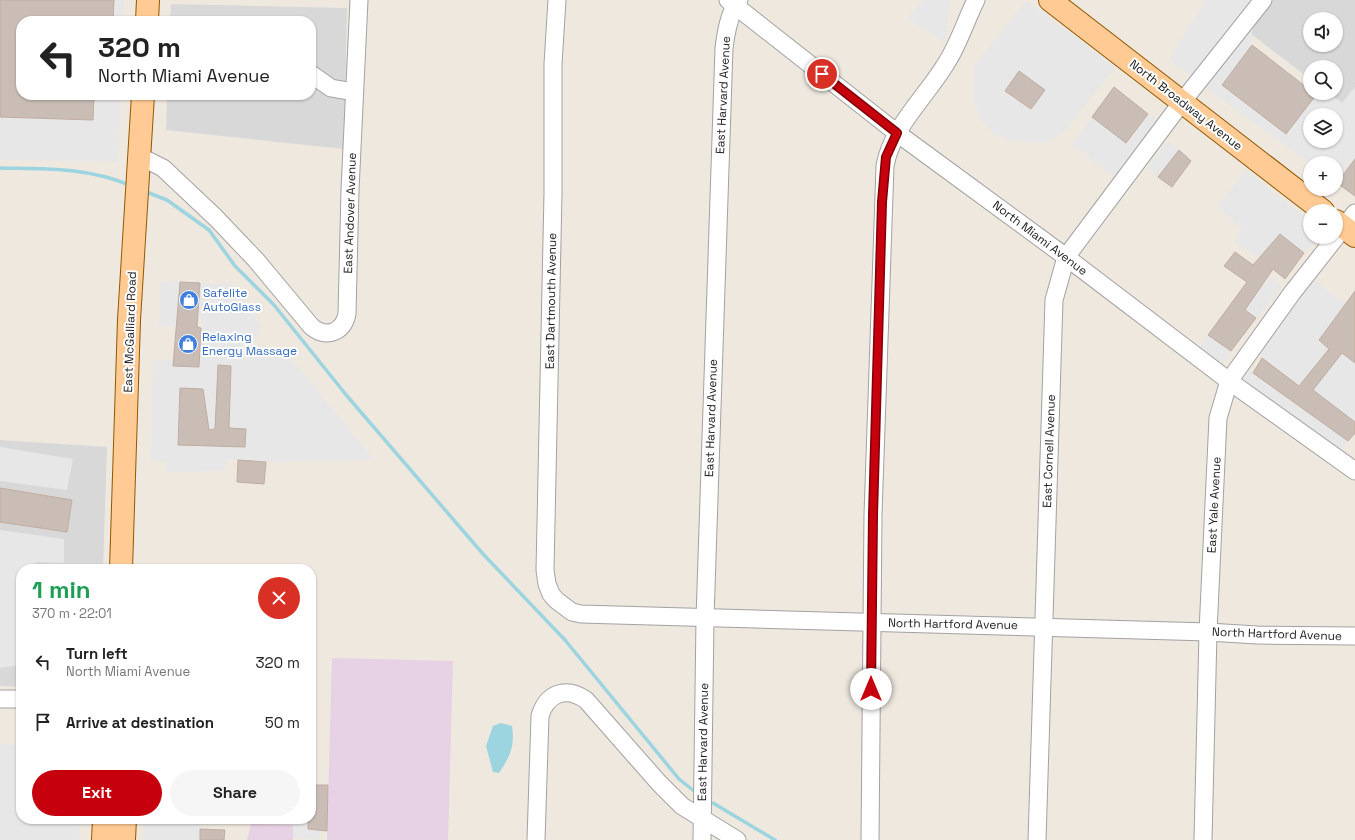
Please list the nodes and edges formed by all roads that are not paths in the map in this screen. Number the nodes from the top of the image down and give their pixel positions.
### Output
1 (148, 0) edge
2 (359, 0) edge
3 (557, 0) edge
4 (976, 0) edge
5 (1050, 0) edge
6 (1263, 0) edge
7 (734, 2) edge
8 (147, 16) edge
9 (316, 77) edge
10 (354, 92) junction
11 (144, 100) edge
12 (1182, 102) junction
13 (897, 133) junction
14 (139, 163) junction
15 (1314, 204) edge
16 (1347, 224) edge
17 (1066, 257) junction
18 (1229, 381) junction
19 (1355, 471) edge
20 (121, 564) edge
21 (556, 600) joint
22 (705, 618) junction
23 (871, 622) junction
24 (1043, 626) junction
25 (1208, 632) junction
26 (1355, 636) edge
27 (0, 699) edge
28 (16, 699) edge
29 (702, 820) junction
30 (104, 824) edge
31 (125, 824) edge
32 (103, 840) edge
33 (124, 840) edge
34 (536, 840) edge
35 (702, 840) edge
36 (737, 840) edge
37 (870, 840) edge
38 (1037, 840) edge
39 (1203, 840) edge

1 - 8 main road
2 - 10 street, East Andover Avenue
3 - 21 street, East Dartmouth Avenue
4 - 13 street
5 - 12 main road, North Broadway Avenue
6 - 12 street, East Cornell Avenue
7 - 13 street, North Miami Avenue
7 - 22 street, East Harvard Avenue
9 - 10 street
10 - 14 street, East Andover Avenue
11 - 14 main road, East McGalliard Road
12 - 15 main road, North Broadway Avenue
12 - 17 street, East Cornell Avenue
13 - 17 street, North Miami Avenue
13 - 23 street
14 - 20 main road, East McGalliard Road
16 - 18 street, East Yale Avenue
17 - 18 street, North Miami Avenue
17 - 24 street, East Cornell Avenue
18 - 19 street, North Miami Avenue
18 - 25 street, East Yale Avenue
21 - 22 street, North Hartford Avenue
22 - 23 street, North Hartford Avenue
22 - 29 street, East Harvard Avenue
23 - 24 street, North Hartford Avenue
23 - 37 street
24 - 25 street, North Hartford Avenue
24 - 38 street, East Cornell Avenue
25 - 26 street, North Hartford Avenue
25 - 39 street, East Yale Avenue
27 - 28 street
29 - 34 street
29 - 35 street, East Harvard Avenue
29 - 36 street
30 - 32 main road
31 - 33 main road

